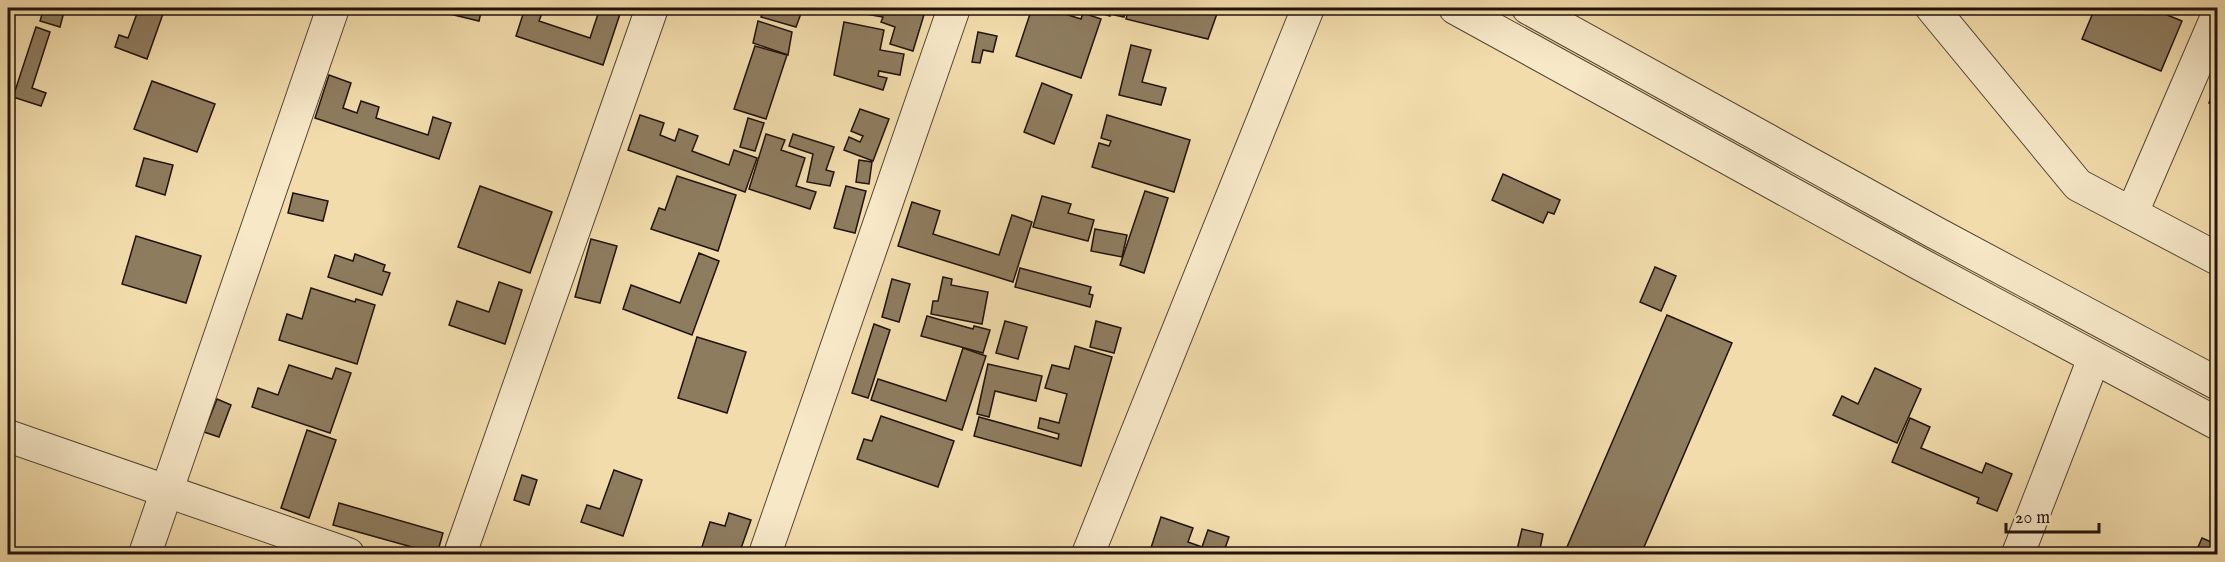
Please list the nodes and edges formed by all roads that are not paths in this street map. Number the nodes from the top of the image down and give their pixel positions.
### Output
1 (333, 8) edge
2 (652, 8) edge
3 (954, 8) edge
4 (1308, 8) edge
5 (1455, 8) edge
6 (1528, 8) edge
7 (1932, 8) edge
8 (2217, 14) edge
9 (2132, 213) junction
10 (2217, 259) edge
11 (2094, 358) junction
12 (2217, 384) edge
13 (2217, 424) edge
14 (8, 436) edge
15 (167, 491) junction
16 (145, 555) edge
17 (348, 555) edge
18 (460, 555) edge
19 (765, 555) edge
20 (1088, 555) edge
21 (2018, 555) edge

1 - 15 street
2 - 18 street
3 - 19 street
4 - 20 street
5 - 11 street
6 - 12 street
7 - 9 street
8 - 9 street
9 - 10 street
11 - 13 street
11 - 21 street
14 - 15 street
15 - 16 street
15 - 17 street

